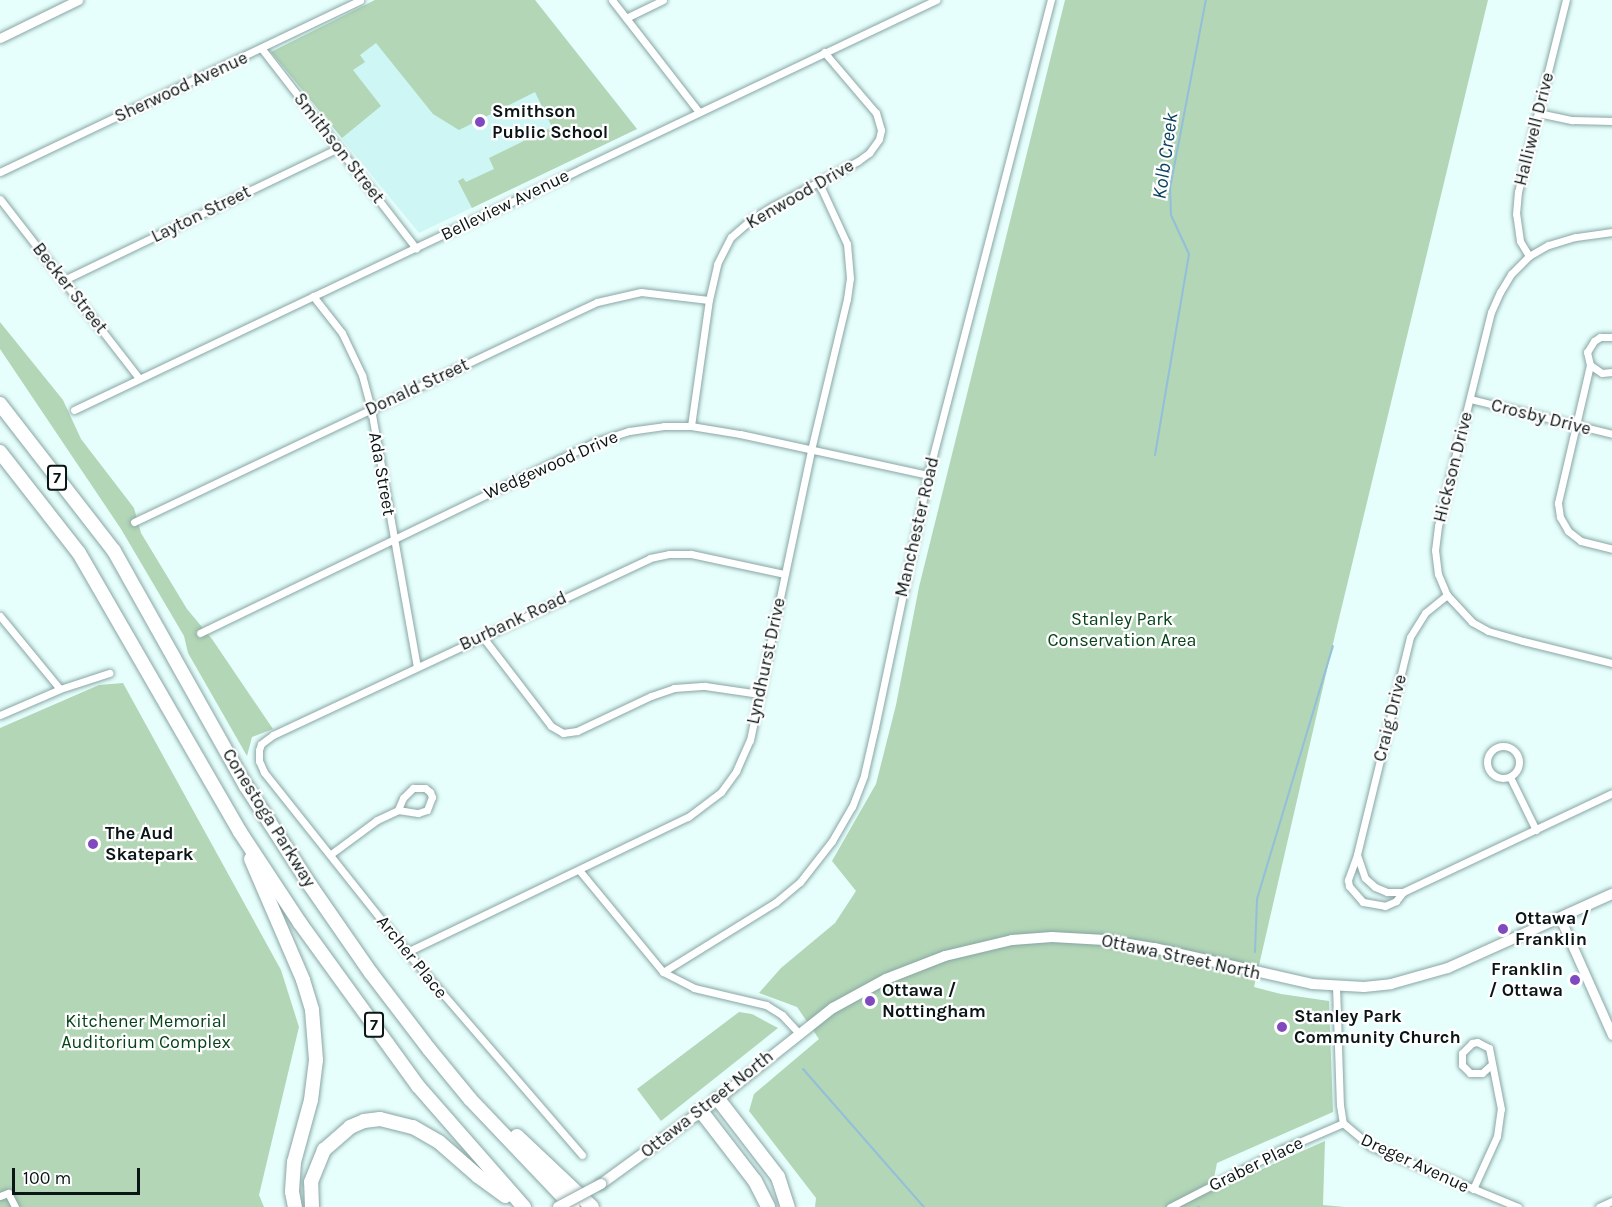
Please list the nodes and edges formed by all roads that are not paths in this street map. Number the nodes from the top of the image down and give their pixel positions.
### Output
1 (78, 0) edge
2 (360, 0) edge
3 (612, 0) edge
4 (663, 0) edge
5 (936, 0) edge
6 (1051, 0) edge
7 (1566, 0) edge
8 (626, 18) junction
9 (0, 38) edge
10 (262, 49) junction
11 (824, 52) junction
12 (699, 112) junction
13 (1538, 113) junction
14 (1612, 122) edge
15 (338, 148) junction
16 (0, 172) edge
17 (819, 183) junction
18 (0, 199) edge
19 (1612, 232) edge
20 (416, 248) junction
21 (1529, 256) junction
22 (64, 280) junction
23 (312, 296) junction
24 (709, 300) junction
25 (1612, 338) edge
26 (1590, 365) junction
27 (1612, 372) edge
28 (139, 378) junction
29 (1470, 399) junction
30 (0, 404) edge
31 (371, 409) junction
32 (74, 410) dead end
33 (691, 426) junction
34 (1577, 426) junction
35 (1612, 434) edge
36 (811, 450) junction
37 (0, 452) edge
38 (928, 475) junction
39 (134, 522) dead end
40 (393, 538) junction
41 (1612, 549) edge
42 (784, 574) junction
43 (1447, 596) junction
44 (0, 616) edge
45 (200, 633) dead end
46 (482, 636) junction
47 (1612, 663) edge
48 (417, 666) junction
49 (109, 673) dead end
50 (60, 689) junction
51 (759, 694) junction
52 (0, 715) edge
53 (259, 750) joint
54 (1510, 777) junction
55 (1612, 794) edge
56 (398, 810) junction
57 (1536, 830) junction
58 (240, 832) junction
59 (331, 854) junction
60 (1357, 855) junction
61 (579, 870) junction
62 (1403, 892) junction
63 (1612, 894) edge
64 (1560, 918) junction
65 (407, 952) junction
66 (663, 972) junction
67 (1336, 986) junction
68 (798, 1033) junction
69 (1612, 1035) edge
70 (1492, 1064) junction
71 (470, 1099) junction
72 (718, 1099) junction
73 (700, 1112) junction
74 (1343, 1123) junction
75 (582, 1155) dead end
76 (1473, 1190) junction
77 (0, 1197) edge
78 (1612, 1201) edge
79 (15, 1207) edge
80 (295, 1207) edge
81 (312, 1207) edge
82 (523, 1207) edge
83 (558, 1207) edge
84 (573, 1207) edge
85 (592, 1207) edge
86 (768, 1207) edge
87 (788, 1207) edge
88 (1170, 1207) edge
89 (1518, 1207) edge
90 (1599, 1207) edge

1 - 9 street
2 - 10 street, Sherwood Avenue
3 - 8 street
4 - 8 street
5 - 11 street, Belleview Avenue
6 - 38 street, Manchester Road
7 - 13 street, Halliwell Drive
8 - 12 street
10 - 15 street, Smithson Street
10 - 16 street, Sherwood Avenue
11 - 12 street, Belleview Avenue
11 - 17 street, Kenwood Drive
12 - 20 street, Belleview Avenue
13 - 14 street
13 - 21 street, Halliwell Drive
15 - 20 street, Smithson Street
15 - 22 street, Layton Street
17 - 24 street, Kenwood Drive
17 - 36 street, Lyndhurst Drive
18 - 22 street, Becker Street
19 - 21 street, Hickson Drive
20 - 23 street, Belleview Avenue
21 - 29 street, Hickson Drive
22 - 28 street, Becker Street
23 - 28 street, Belleview Avenue
23 - 31 street, Ada Street
24 - 31 street, Donald Street
24 - 33 street, Kenwood Drive
25 - 26 street
26 - 27 street
26 - 34 street
28 - 32 street, Belleview Avenue
29 - 34 street, Crosby Drive
29 - 43 street, Hickson Drive
30 - 71 highway, Conestoga Parkway / 7
31 - 39 street, Donald Street
31 - 40 street, Ada Street
33 - 36 street, Wedgewood Drive
33 - 40 street, Wedgewood Drive
34 - 35 street, Crosby Drive
34 - 41 street
36 - 38 street, Wedgewood Drive
36 - 42 street, Lyndhurst Drive
37 - 58 highway, Conestoga Parkway / 7
38 - 66 street, Manchester Road
40 - 45 street, Wedgewood Drive
40 - 48 street, Ada Street
42 - 46 street, Burbank Road
42 - 51 street, Lyndhurst Drive
43 - 47 street, Hickson Drive
43 - 60 street, Craig Drive
44 - 50 street
46 - 48 street, Burbank Road
46 - 51 street
48 - 53 street, Burbank Road
49 - 50 street
50 - 52 street
51 - 61 street, Lyndhurst Drive
53 - 59 street, Archer Place
54 - 54 street
54 - 57 street
55 - 57 street, Craig Drive
56 - 56 street
56 - 59 street
57 - 62 street, Craig Drive
58 - 80 highway
58 - 82 highway, Conestoga Parkway / 7
59 - 65 street, Archer Place
60 - 62 street
60 - 62 street, Craig Drive
61 - 65 street, Lyndhurst Drive
61 - 66 street
63 - 64 main road, Ottawa Street North
64 - 67 main road, Ottawa Street North
64 - 69 street
65 - 75 street, Archer Place
66 - 68 street
67 - 68 main road, Ottawa Street North
67 - 74 street, Dreger Avenue
68 - 72 main road, Ottawa Street North
70 - 70 street
70 - 76 street
71 - 84 highway, Conestoga Parkway / 7
71 - 85 highway
72 - 73 main road, Ottawa Street North
72 - 87 highway
73 - 83 main road, Ottawa Street North, bridge
73 - 86 highway
74 - 76 street, Dreger Avenue
74 - 88 street, Graber Place
76 - 89 street, Dreger Avenue
77 - 79 street
78 - 90 street
81 - 82 highway

